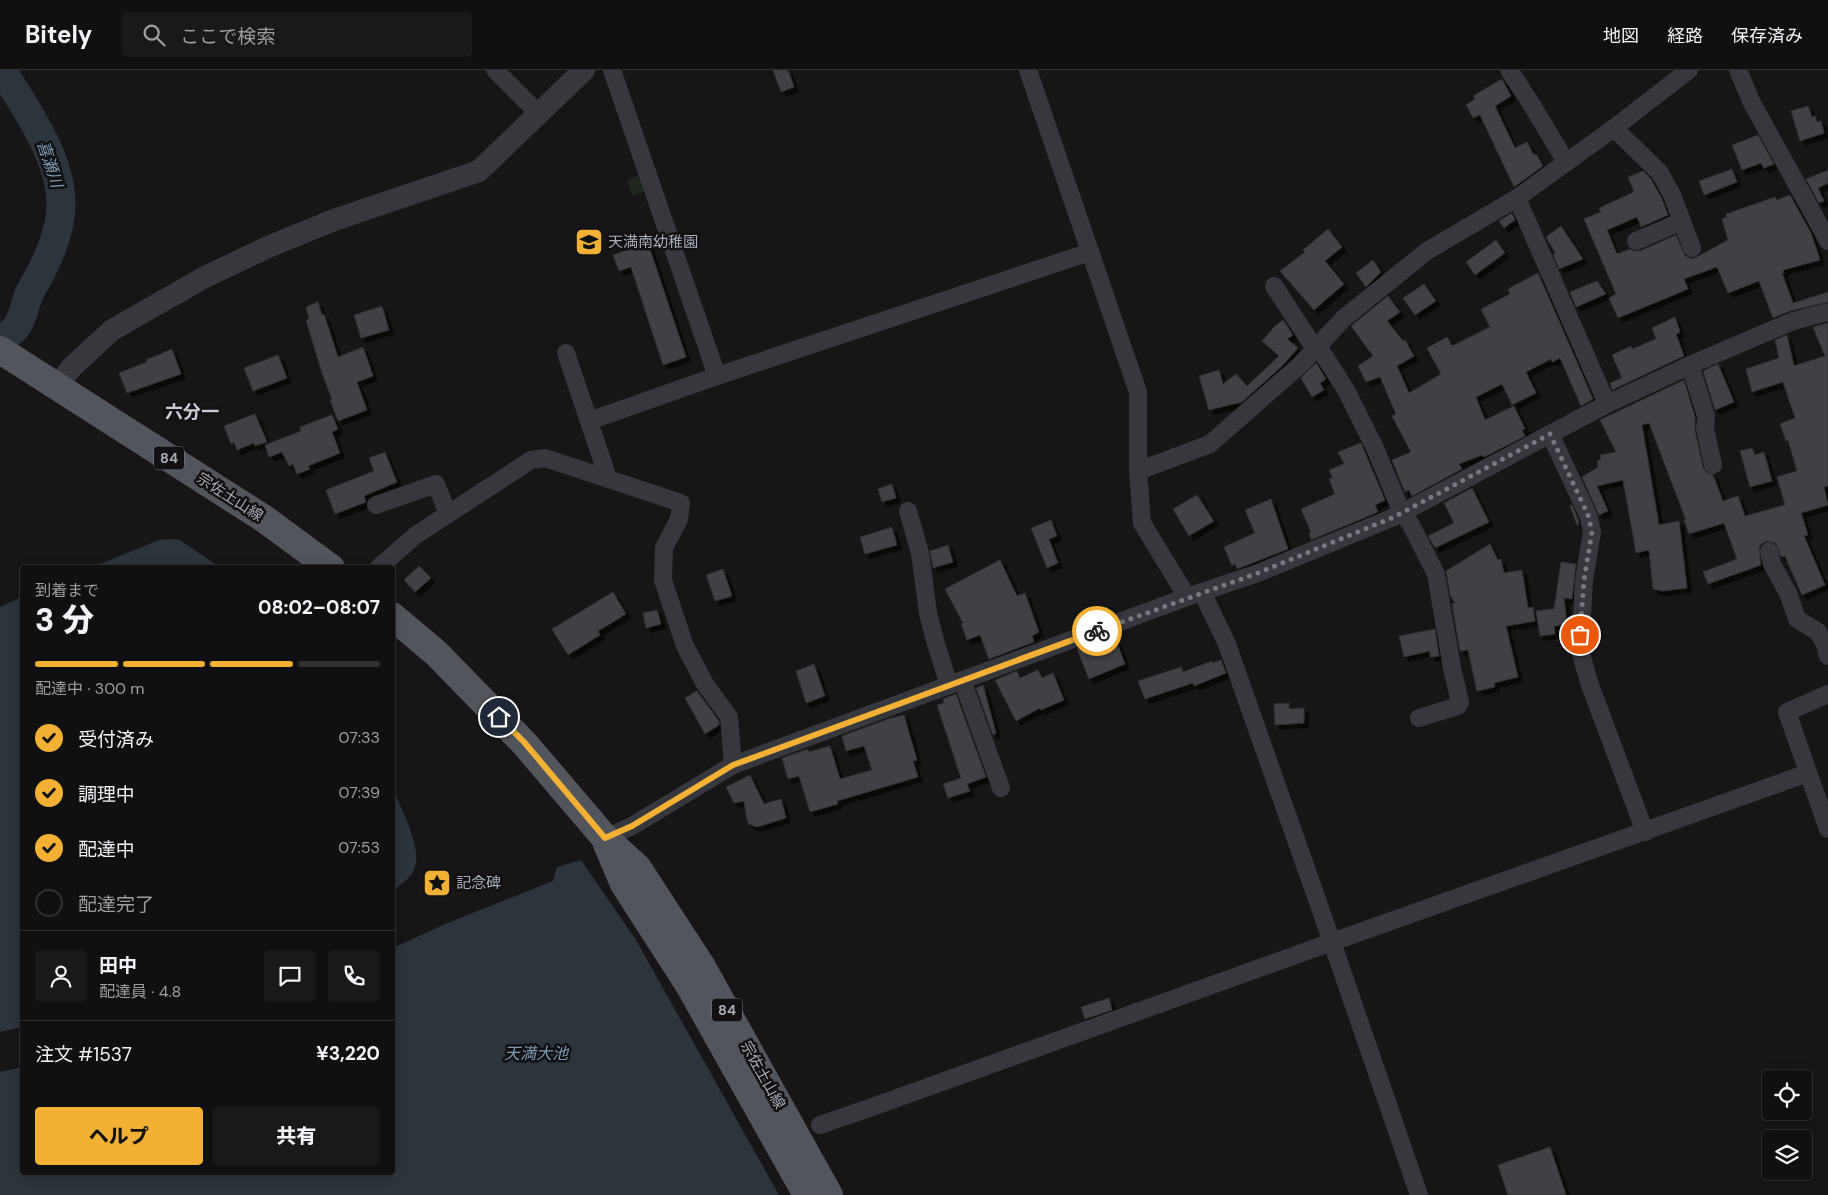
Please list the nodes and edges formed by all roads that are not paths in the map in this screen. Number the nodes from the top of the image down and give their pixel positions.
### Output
1 (494, 70) edge
2 (584, 70) edge
3 (612, 70) edge
4 (1028, 70) edge
5 (1509, 70) edge
6 (1689, 70) edge
7 (1738, 70) edge
8 (538, 113) junction
9 (1614, 128) junction
10 (1566, 162) junction
11 (1517, 198) junction
12 (1682, 221) junction
13 (1636, 241) dead end
14 (1828, 241) edge
15 (1692, 248) dead end
16 (1090, 252) junction
17 (1274, 286) dead end
18 (1828, 312) edge
19 (1317, 347) junction
20 (2, 352) edge
21 (566, 353) dead end
22 (1690, 365) junction
23 (716, 376) junction
24 (57, 387) junction
25 (1607, 404) junction
26 (589, 420) junction
27 (1550, 434) junction
28 (1713, 465) dead end
29 (1138, 471) junction
30 (608, 478) junction
31 (376, 506) dead end
32 (908, 511) dead end
33 (1402, 513) junction
34 (448, 514) junction
35 (1769, 551) dead end
36 (327, 565) edge
37 (381, 565) edge
38 (1195, 595) junction
39 (395, 619) edge
40 (1828, 656) edge
41 (956, 683) junction
42 (1828, 694) edge
43 (1419, 718) dead end
44 (733, 765) junction
45 (1808, 773) junction
46 (1001, 788) dead end
47 (1828, 829) edge
48 (1645, 832) junction
49 (605, 838) junction
50 (1332, 942) junction
51 (820, 1124) dead end
52 (806, 1195) edge
53 (829, 1195) edge
54 (1419, 1195) edge

1 - 8 street
2 - 8 street
3 - 23 street
4 - 16 street
5 - 10 street
6 - 9 street
7 - 14 street
8 - 24 street
9 - 10 street
9 - 12 street
10 - 11 street
11 - 19 street
11 - 25 street
12 - 13 street
12 - 15 street
16 - 23 street
16 - 29 street
17 - 19 street
18 - 22 street
19 - 29 street
19 - 33 street
20 - 24 main road, 宗佐土山線 / 84
21 - 26 street
22 - 25 street
22 - 28 street
23 - 26 street
24 - 36 main road, 宗佐土山線 / 84
25 - 27 street
26 - 30 street
27 - 33 street
27 - 48 street
29 - 38 street
30 - 34 street
30 - 44 street
31 - 34 street
32 - 41 street
33 - 38 street
33 - 43 street
34 - 37 street
35 - 40 street
38 - 41 street
38 - 50 street
39 - 49 main road, 宗佐土山線 / 84
41 - 44 street
41 - 46 street
42 - 45 street
44 - 49 street
45 - 47 street
45 - 48 street
48 - 50 street
49 - 52 main road, 宗佐土山線 / 84
49 - 53 main road, 宗佐土山線 / 84
50 - 51 street
50 - 54 street

